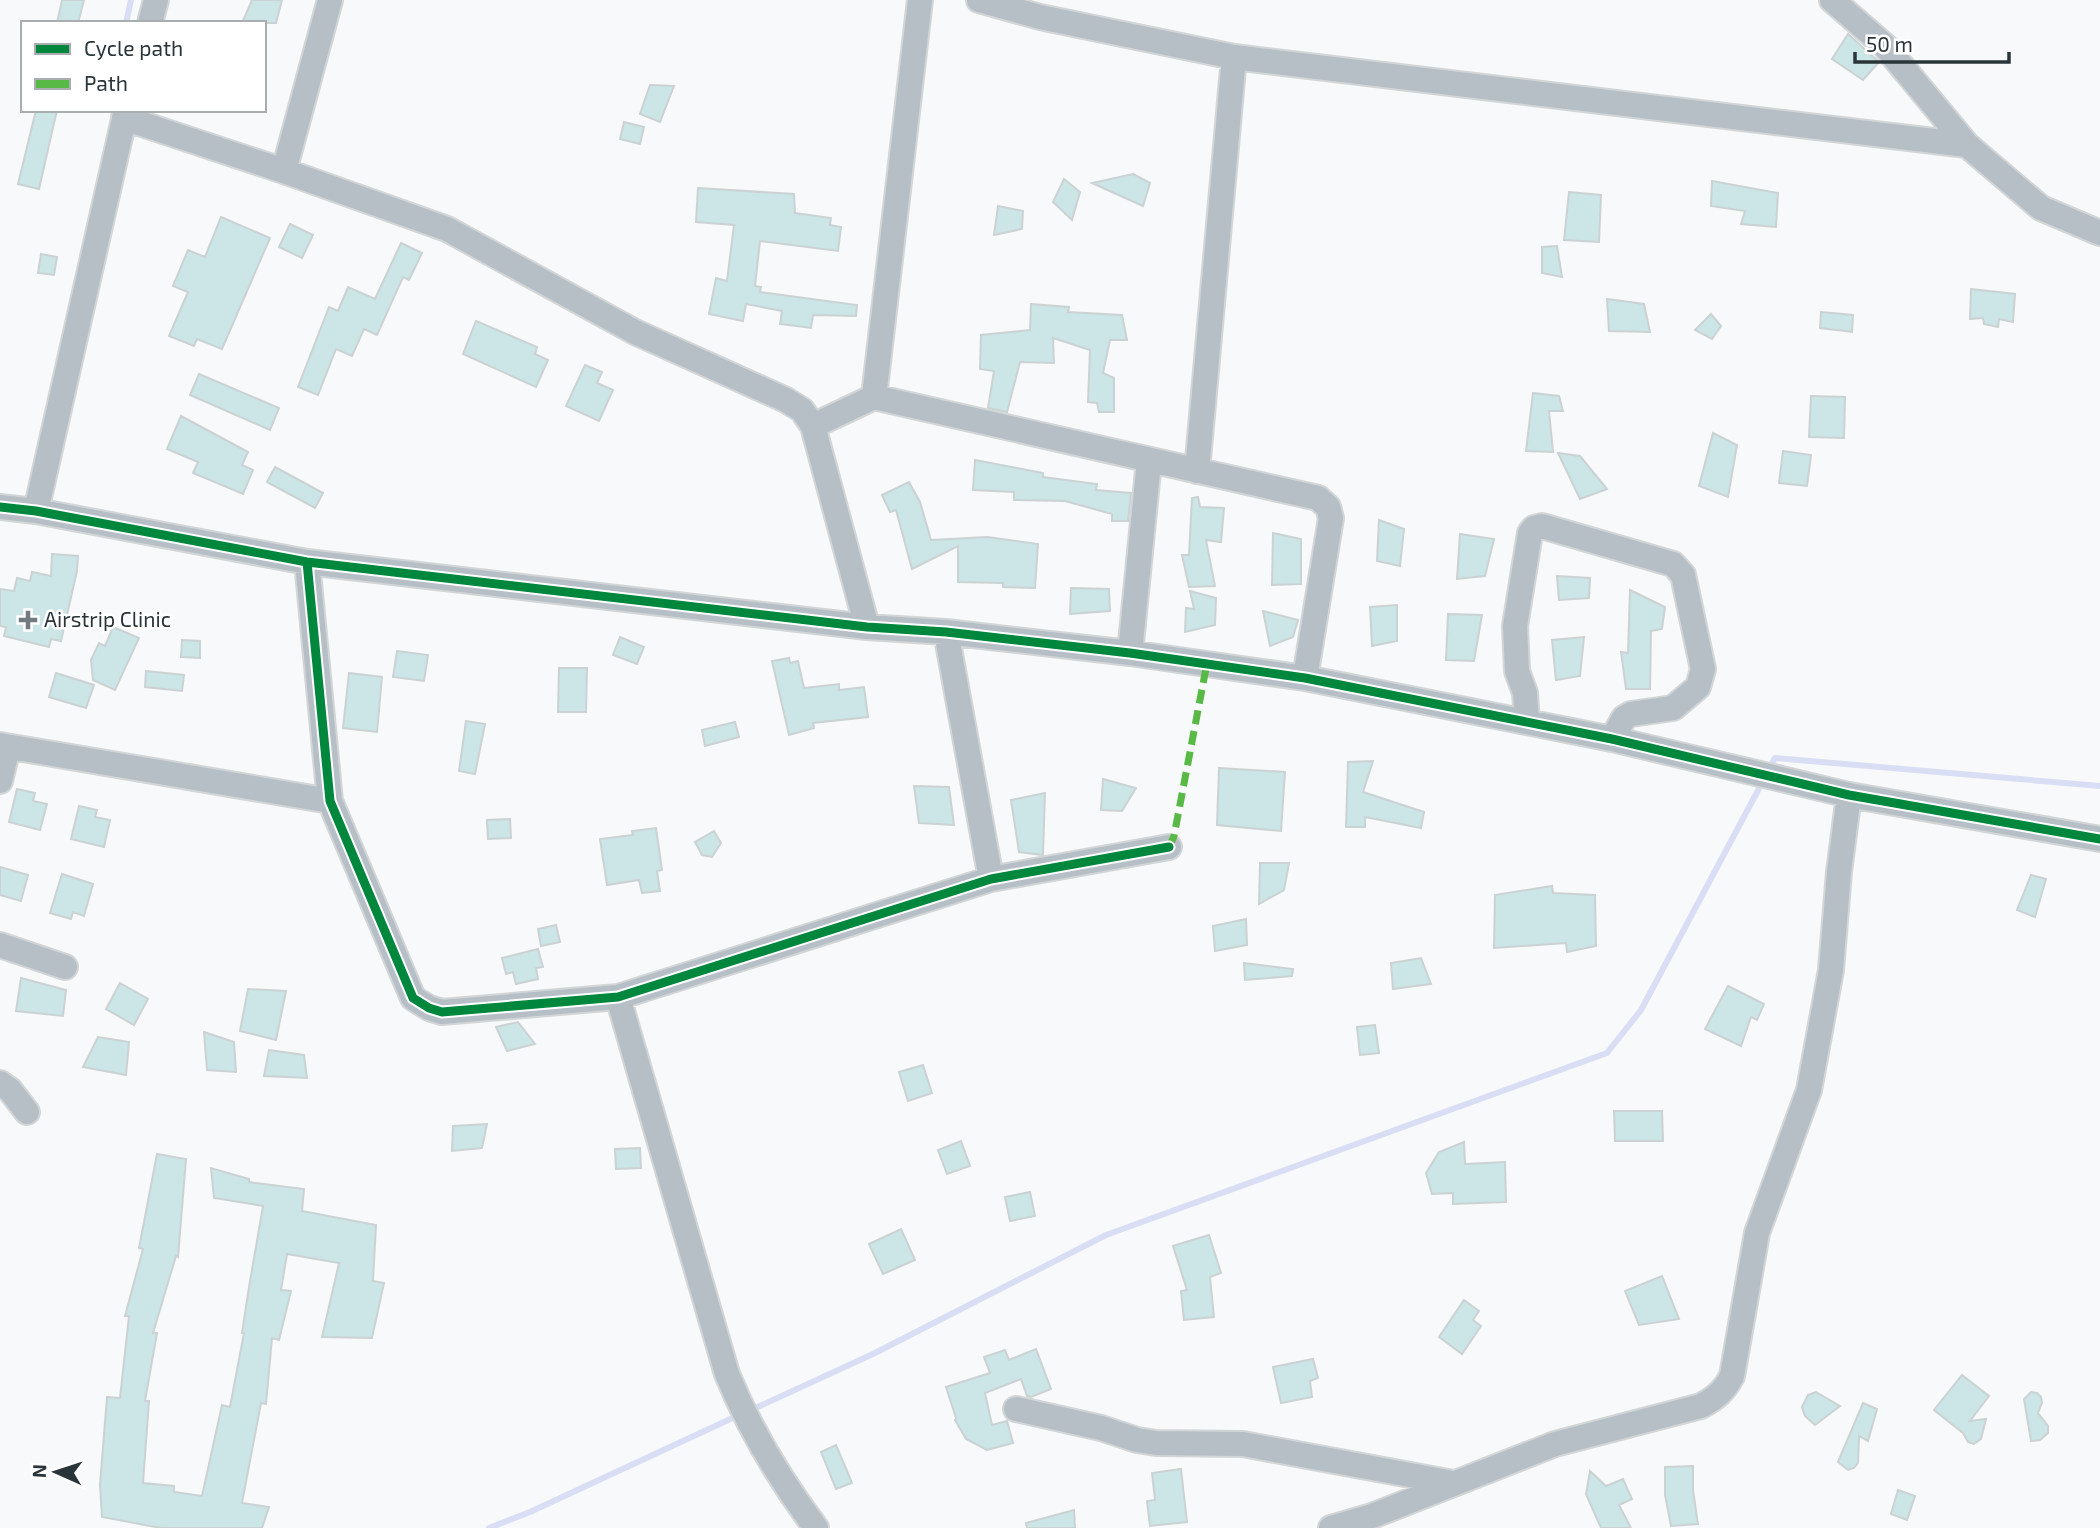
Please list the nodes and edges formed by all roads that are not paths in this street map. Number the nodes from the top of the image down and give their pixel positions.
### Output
1 (156, 0) edge
2 (330, 0) edge
3 (920, 0) edge
4 (979, 0) edge
5 (1832, 0) edge
6 (1043, 9) edge
7 (151, 21) edge
8 (1234, 57) junction
9 (125, 114) edge
10 (1967, 145) junction
11 (285, 172) junction
12 (2100, 233) edge
13 (874, 397) junction
14 (813, 426) junction
15 (1149, 461) junction
16 (1197, 471) junction
17 (0, 507) edge
18 (36, 511) junction
19 (307, 562) junction
20 (867, 626) junction
21 (946, 632) junction
22 (1130, 653) junction
23 (1305, 678) junction
24 (1527, 722) junction
25 (1612, 738) junction
26 (4, 746) edge
27 (0, 781) edge
28 (1849, 795) junction
29 (330, 801) junction
30 (2100, 839) edge
31 (1169, 847) dead end
32 (992, 879) junction
33 (0, 945) edge
34 (65, 967) dead end
35 (618, 998) junction
36 (0, 1083) edge
37 (27, 1112) dead end
38 (1016, 1409) dead end
39 (1453, 1483) junction
40 (1376, 1522) edge
41 (816, 1528) edge
42 (1331, 1528) edge

1 - 7 street
2 - 11 street
3 - 13 street
4 - 6 street
5 - 10 street
6 - 8 street
8 - 10 street
8 - 16 street
9 - 11 street
9 - 18 street
10 - 12 street
11 - 14 street
13 - 14 street
13 - 15 street
14 - 20 street
15 - 16 street
15 - 22 street
16 - 23 street
17 - 18 street
18 - 19 street
19 - 20 street
19 - 29 street
20 - 21 street
21 - 22 street
21 - 32 street
22 - 23 street
23 - 24 street
24 - 25 street
24 - 25 street
25 - 28 street
26 - 27 street
26 - 29 street
28 - 30 street
28 - 39 street
29 - 35 street
31 - 32 street
32 - 35 street
33 - 34 street
35 - 41 street
36 - 37 street
38 - 39 street
39 - 40 street
40 - 42 street

